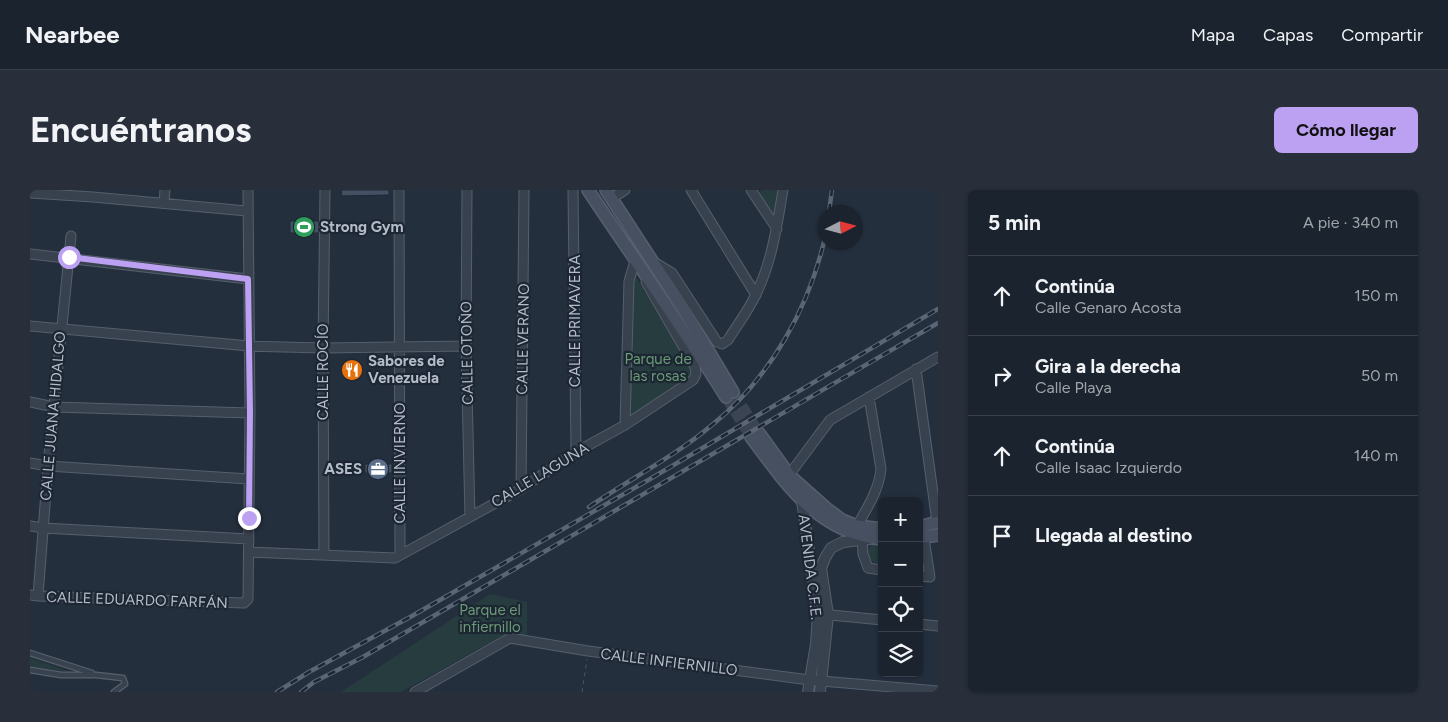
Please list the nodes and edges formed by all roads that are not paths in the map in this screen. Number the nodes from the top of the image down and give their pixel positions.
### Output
1 (165, 190) edge
2 (248, 190) edge
3 (325, 190) edge
4 (399, 190) edge
5 (467, 190) edge
6 (524, 190) edge
7 (574, 190) edge
8 (588, 190) edge
9 (624, 190) edge
10 (691, 190) edge
11 (751, 190) edge
12 (783, 190) edge
13 (32, 192) edge
14 (94, 193) edge
15 (609, 194) edge
16 (164, 203) junction
17 (247, 211) junction
18 (777, 229) junction
19 (71, 236) dead end
20 (30, 254) edge
21 (69, 257) junction
22 (652, 260) junction
23 (636, 262) junction
24 (248, 279) junction
25 (756, 295) junction
26 (30, 326) edge
27 (61, 329) junction
28 (249, 346) junction
29 (400, 346) junction
30 (466, 346) junction
31 (323, 348) junction
32 (938, 357) edge
33 (916, 369) junction
34 (869, 397) junction
35 (30, 402) edge
36 (54, 407) junction
37 (250, 413) junction
38 (626, 425) junction
39 (576, 452) junction
40 (30, 463) edge
41 (48, 466) junction
42 (792, 471) dead end
43 (249, 479) junction
44 (521, 489) junction
45 (802, 501) junction
46 (470, 516) junction
47 (938, 522) edge
48 (30, 526) edge
49 (857, 526) junction
50 (923, 526) edge
51 (43, 528) junction
52 (938, 534) edge
53 (878, 535) edge
54 (878, 535) edge
55 (878, 535) edge
56 (923, 538) edge
57 (249, 539) junction
58 (862, 540) junction
59 (923, 543) edge
60 (250, 552) junction
61 (324, 554) junction
62 (400, 555) junction
63 (878, 569) edge
64 (923, 576) edge
65 (34, 596) edge
66 (823, 614) junction
67 (878, 620) edge
68 (923, 624) edge
69 (938, 626) edge
70 (30, 653) edge
71 (30, 670) edge
72 (96, 675) junction
73 (810, 680) junction
74 (821, 687) edge
75 (938, 691) edge
76 (114, 692) edge
77 (415, 692) edge
78 (808, 692) edge

1 - 16 street
2 - 17 street
3 - 31 street, CALLE ROCÍO
4 - 29 street, CALLE INVIERNO
5 - 30 street, CALLE OTOÑO
6 - 44 street, CALLE VERANO
7 - 39 street, CALLE PRIMAVERA
8 - 23 main road
9 - 15 street
10 - 25 street
11 - 18 street
12 - 18 street
13 - 14 street
14 - 16 street
15 - 22 main road
16 - 17 street
17 - 24 street
18 - 25 street
19 - 21 street, CALLE JUANA HIDALGO
20 - 21 street
21 - 24 street
21 - 27 street, CALLE JUANA HIDALGO
22 - 23 main road
22 - 25 street
23 - 38 street
23 - 38 street, CALLE LAGUNA
24 - 28 street
26 - 27 street
27 - 28 street
27 - 36 street, CALLE JUANA HIDALGO
28 - 31 street
28 - 37 street
29 - 30 street
29 - 31 street
29 - 62 street, CALLE INVIERNO
30 - 46 street, CALLE OTOÑO
31 - 61 street, CALLE ROCÍO
32 - 33 street
33 - 34 street
33 - 47 street
34 - 42 street
34 - 49 street
35 - 36 street
36 - 37 street
36 - 41 street, CALLE JUANA HIDALGO
37 - 43 street
38 - 39 street, CALLE LAGUNA
39 - 44 street, CALLE LAGUNA
40 - 41 street
41 - 43 street
41 - 51 street, CALLE JUANA HIDALGO
43 - 57 street
44 - 46 street, CALLE LAGUNA
45 - 49 main road
45 - 54 main road
45 - 66 street, AVENIDA C.F.E.
46 - 62 street, CALLE LAGUNA
47 - 50 main road
48 - 51 street
49 - 53 main road
51 - 57 street
51 - 65 street, CALLE JUANA HIDALGO
52 - 56 main road
55 - 58 street, AVENIDA C.F.E.
57 - 60 street
58 - 63 street
58 - 66 street, AVENIDA C.F.E.
59 - 64 street
60 - 61 street, CALLE LAGUNA
60 - 65 street, CALLE EDUARDO FARFÁN
61 - 62 street, CALLE LAGUNA
66 - 67 street
66 - 73 street, AVENIDA C.F.E.
66 - 74 street, AVENIDA C.F.E.
68 - 69 street
70 - 72 lane
71 - 72 lane
72 - 76 lane
73 - 74 street, CALLE INFIERNILLO
73 - 77 street, CALLE INFIERNILLO
73 - 78 street, AVENIDA C.F.E.
74 - 75 street, CALLE INFIERNILLO

